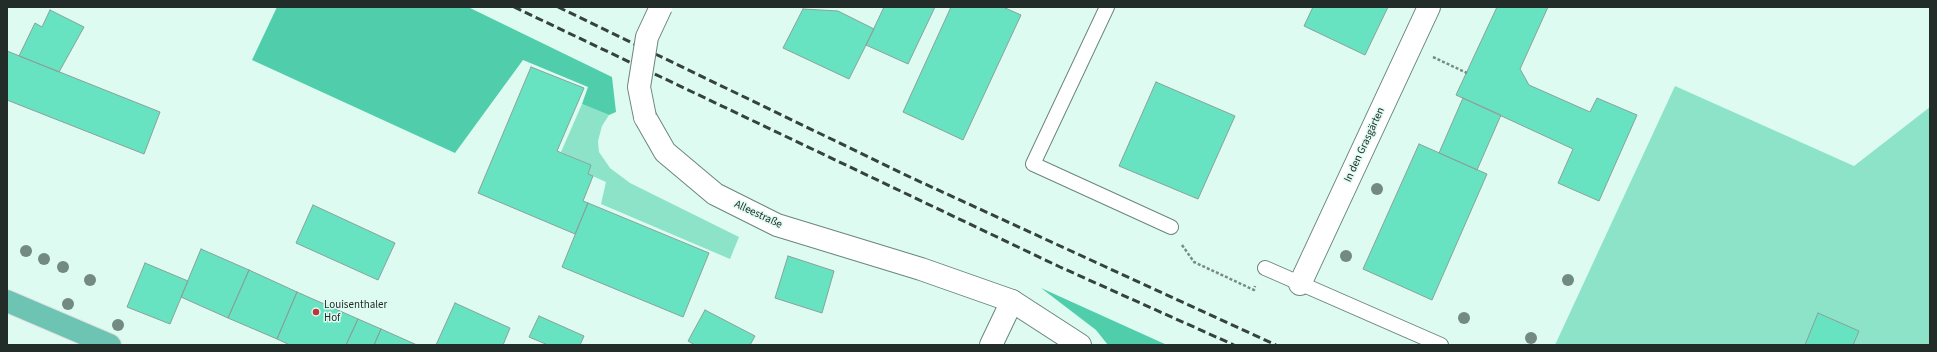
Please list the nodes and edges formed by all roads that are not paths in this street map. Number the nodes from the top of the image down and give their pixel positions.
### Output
1 (661, 7) edge
2 (1107, 7) edge
3 (1429, 7) edge
4 (1171, 227) road end
5 (1265, 268) road end
6 (1300, 284) junction
7 (1012, 301) junction
8 (7, 302) edge
9 (110, 345) edge
10 (992, 345) edge
11 (1080, 345) edge
12 (1441, 345) edge

1 - 7 street, Alleestraße, bridge
2 - 4 lane
3 - 6 street, In den Grasgärten
5 - 6 lane
6 - 12 lane
7 - 10 street
7 - 11 street, Alleestraße
8 - 9 main road

